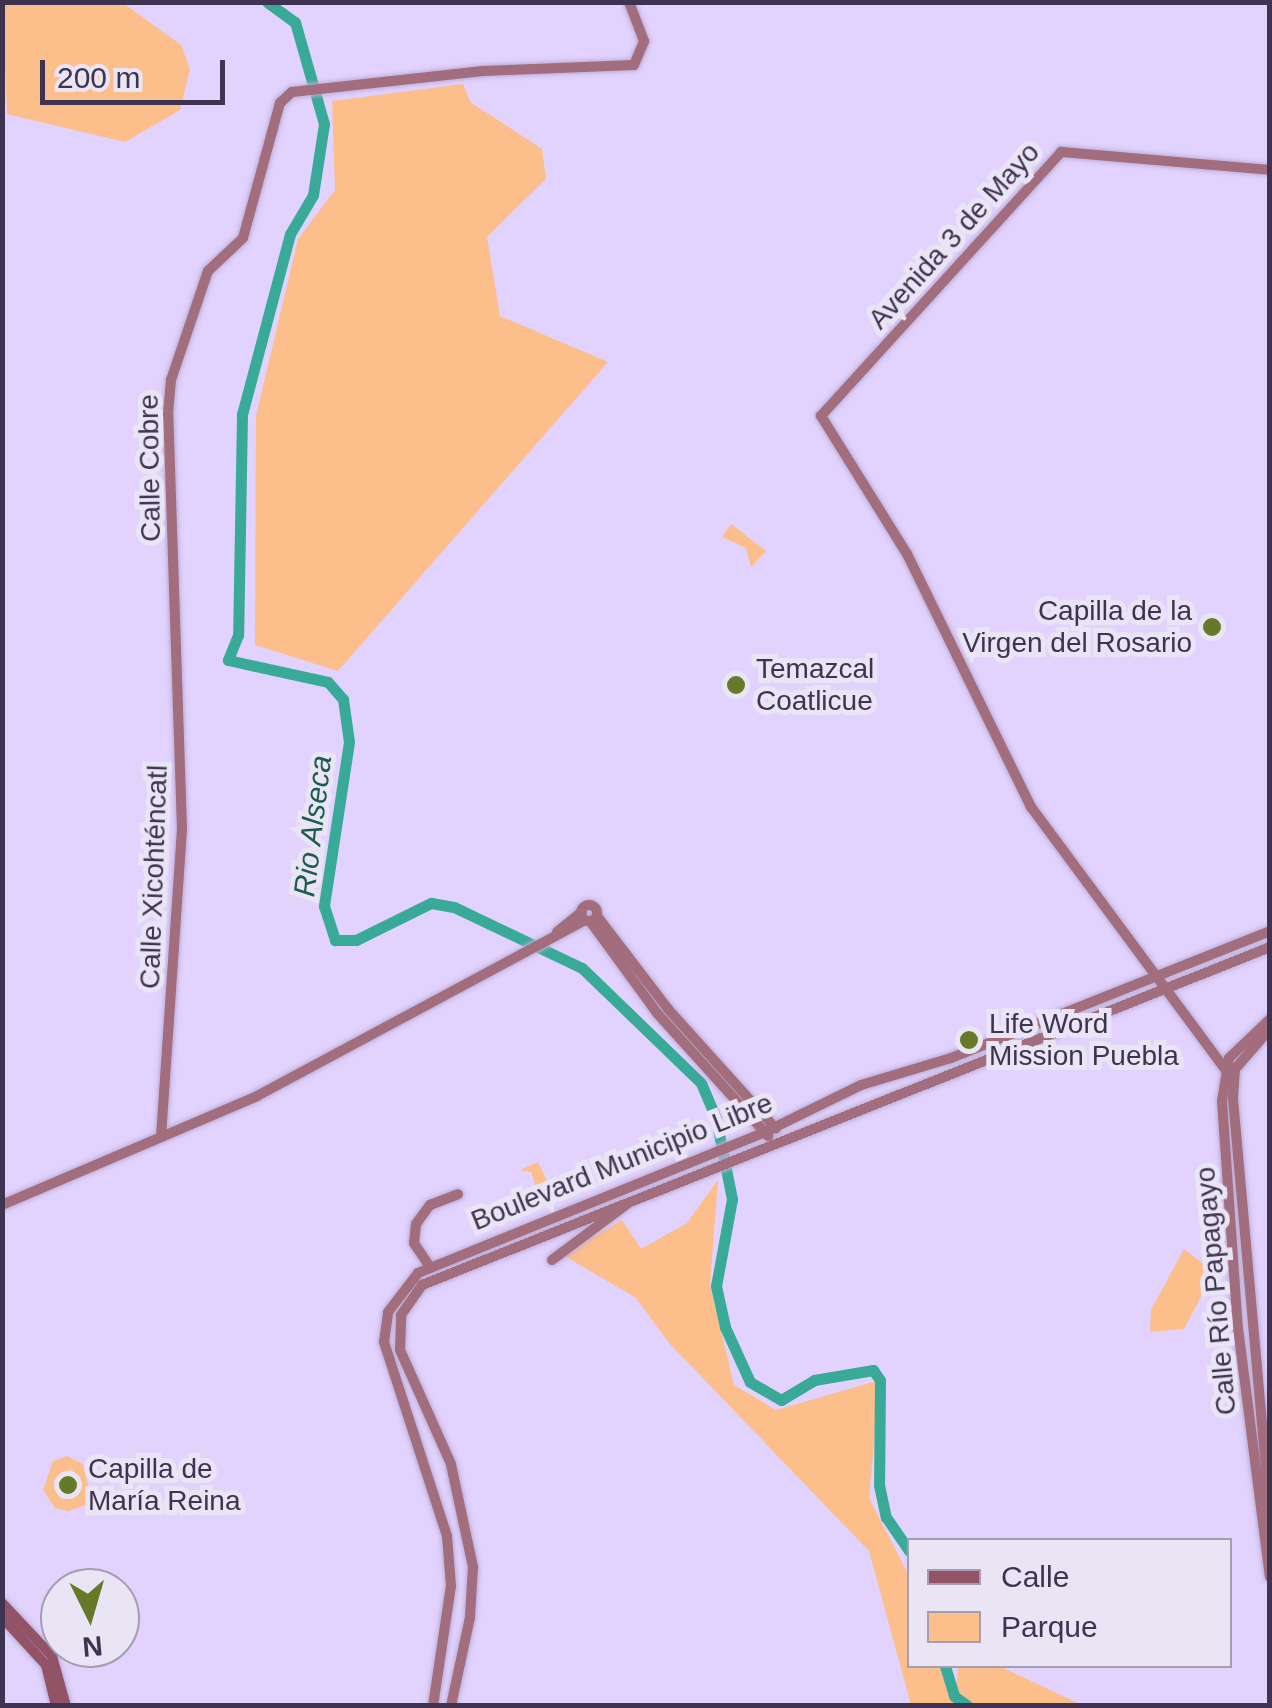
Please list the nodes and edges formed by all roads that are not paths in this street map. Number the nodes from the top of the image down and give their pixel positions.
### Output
1 (629, 2) edge
2 (1270, 170) edge
3 (177, 619) joint
4 (588, 917) junction
5 (1270, 931) edge
6 (1270, 947) edge
7 (1155, 976) junction
8 (1164, 988) junction
9 (1270, 1018) edge
10 (1270, 1028) edge
11 (1226, 1070) junction
12 (751, 1116) junction
13 (770, 1130) junction
14 (161, 1137) junction
15 (746, 1139) junction
16 (777, 1141) junction
17 (458, 1194) dead end
18 (638, 1196) junction
19 (2, 1205) edge
20 (552, 1260) dead end
21 (428, 1264) junction
22 (1262, 1456) edge
23 (1270, 1510) edge
24 (1270, 1577) edge
25 (2, 1603) edge
26 (2, 1617) edge
27 (56, 1706) edge
28 (66, 1706) edge
29 (433, 1706) edge
30 (451, 1706) edge

1 - 3 street, Calle Cobre
2 - 7 street, Avenida 3 de Mayo
3 - 14 street, Calle Xicohténcatl
4 - 12 street
4 - 13 street
4 - 14 street
5 - 7 street, Boulevard Municipio Libre
6 - 8 street, Boulevard Municipio Libre
7 - 8 street
7 - 13 street, Boulevard Municipio Libre
8 - 11 street
8 - 16 street, Boulevard Municipio Libre
9 - 11 street
10 - 22 street, Calle Río Papagayo
11 - 22 street, Calle Río Papagayo
12 - 13 street
12 - 15 street
13 - 15 street, Boulevard Municipio Libre
13 - 16 street
14 - 19 street
15 - 21 street, Boulevard Municipio Libre
16 - 18 street, Boulevard Municipio Libre
17 - 21 street
18 - 20 street
18 - 30 street, Boulevard Municipio Libre
21 - 29 street, Boulevard Municipio Libre
22 - 23 street, Calle Río Papagayo
22 - 24 street, Calle Río Papagayo
25 - 28 main road
26 - 27 main road

